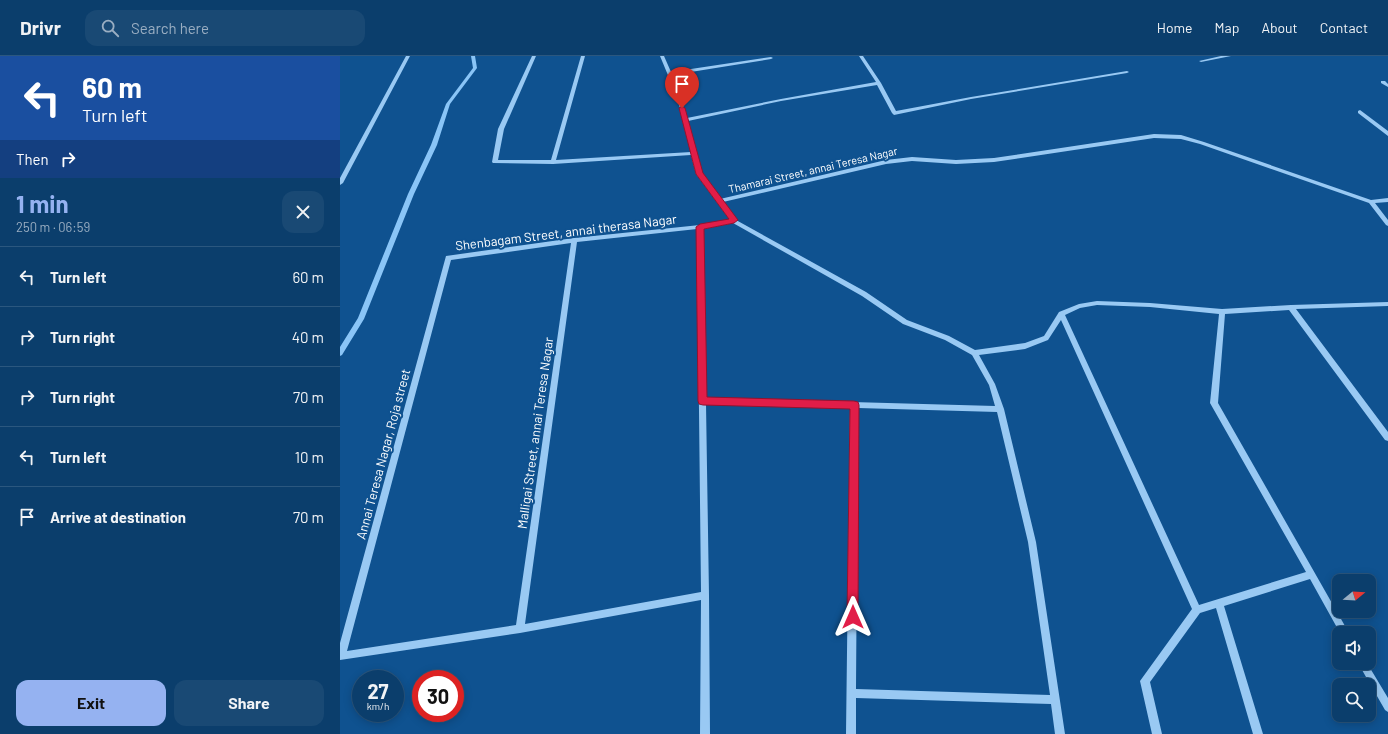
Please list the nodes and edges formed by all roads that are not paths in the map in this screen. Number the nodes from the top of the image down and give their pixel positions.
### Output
1 (408, 56) edge
2 (534, 56) edge
3 (583, 56) edge
4 (662, 56) edge
5 (861, 56) edge
6 (1229, 56) edge
7 (771, 58) dead end
8 (1201, 61) dead end
9 (1127, 72) dead end
10 (669, 74) junction
11 (1388, 81) edge
12 (879, 83) junction
13 (1388, 86) edge
14 (1360, 112) dead end
15 (685, 120) junction
16 (1388, 134) edge
17 (694, 153) junction
18 (553, 162) junction
19 (340, 183) edge
20 (1388, 200) edge
21 (719, 201) junction
22 (1371, 202) junction
23 (734, 220) junction
24 (1388, 224) edge
25 (700, 227) junction
26 (574, 240) junction
27 (448, 258) joint
28 (1388, 304) edge
29 (1291, 307) junction
30 (1222, 312) junction
31 (1061, 314) junction
32 (974, 353) junction
33 (703, 401) junction
34 (854, 405) junction
35 (1000, 409) junction
36 (1388, 438) edge
37 (1311, 575) junction
38 (706, 595) junction
39 (1219, 603) junction
40 (1198, 610) junction
41 (1341, 626) edge
42 (520, 629) junction
43 (340, 656) edge
44 (1366, 670) edge
45 (852, 693) junction
46 (1055, 700) junction
47 (1388, 707) edge
48 (705, 734) edge
49 (852, 734) edge
50 (1060, 734) edge
51 (1157, 734) edge
52 (1258, 734) edge

1 - 19 street
2 - 18 street
3 - 18 street
4 - 10 street
5 - 12 street
6 - 8 street
7 - 10 street
9 - 12 street
10 - 15 street
11 - 13 street
12 - 15 street
14 - 16 street
15 - 17 street
17 - 18 street
17 - 21 street
20 - 22 street
21 - 22 street, Thamarai Street, annai Teresa Nagar
21 - 23 street
22 - 24 street
23 - 25 street, Shenbagam Street, annai therasa Nagar
23 - 32 street
25 - 26 street, Shenbagam Street, annai therasa Nagar
25 - 33 street
26 - 27 street, Shenbagam Street, annai therasa Nagar
26 - 42 street, Malligai Street, annai Teresa Nagar
27 - 43 street, Annai Teresa Nagar, Roja street
28 - 29 street
29 - 30 street
29 - 36 street
30 - 31 street
30 - 37 street
31 - 32 street
31 - 40 street
32 - 35 street
33 - 34 street
33 - 38 street
34 - 35 street
34 - 45 street
35 - 46 street
37 - 39 street
37 - 41 street
38 - 42 street
38 - 48 street
39 - 40 street
39 - 52 street
40 - 51 street
42 - 43 street
44 - 47 street
45 - 46 street
45 - 49 street
46 - 50 street

